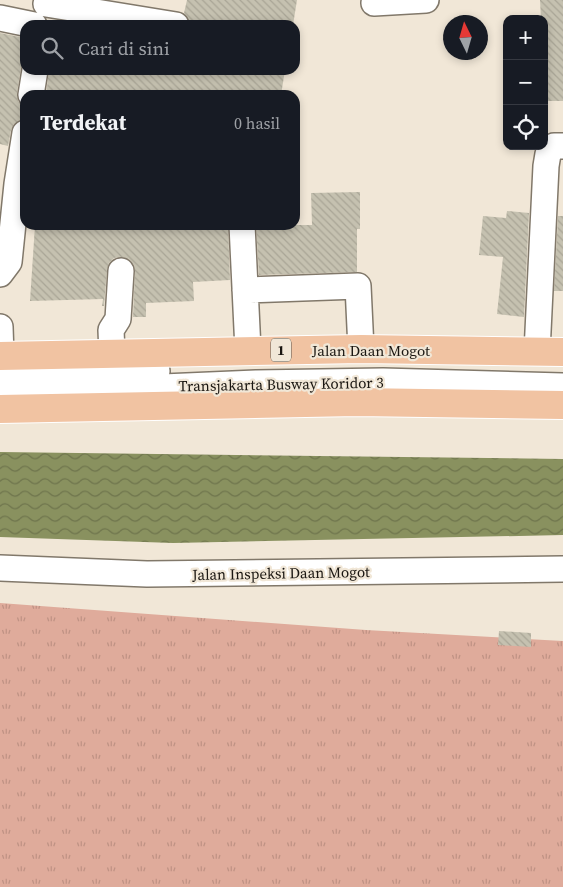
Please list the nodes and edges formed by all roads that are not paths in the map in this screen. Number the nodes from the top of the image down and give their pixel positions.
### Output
1 (426, 0) edge
2 (374, 2) dead end
3 (42, 14) edge
4 (0, 18) edge
5 (115, 20) edge
6 (35, 75) edge
7 (32, 90) edge
8 (563, 146) edge
9 (20, 147) edge
10 (8, 182) edge
11 (242, 230) edge
12 (121, 271) dead end
13 (0, 274) edge
14 (244, 290) junction
15 (0, 326) edge
16 (360, 349) junction
17 (248, 350) junction
18 (550, 352) edge
19 (120, 353) junction
20 (0, 362) edge
21 (563, 371) edge
22 (563, 386) edge
23 (0, 394) edge
24 (563, 405) edge
25 (0, 409) edge
26 (0, 568) edge
27 (563, 569) edge

1 - 2 street
3 - 4 street
3 - 5 street
6 - 7 street
8 - 18 street
9 - 10 street
10 - 13 street
11 - 14 street
12 - 19 street
14 - 16 street
14 - 17 street
15 - 20 street
16 - 17 highway, Jalan Daan Mogot / 1
16 - 18 highway, Jalan Daan Mogot / 1
17 - 19 highway, Jalan Daan Mogot / 1
19 - 20 highway, Jalan Daan Mogot / 1
20 - 21 street, Transjakarta Busway Koridor 3
22 - 23 street, Transjakarta Busway Koridor 3
24 - 25 highway
26 - 27 street, Jalan Inspeksi Daan Mogot

